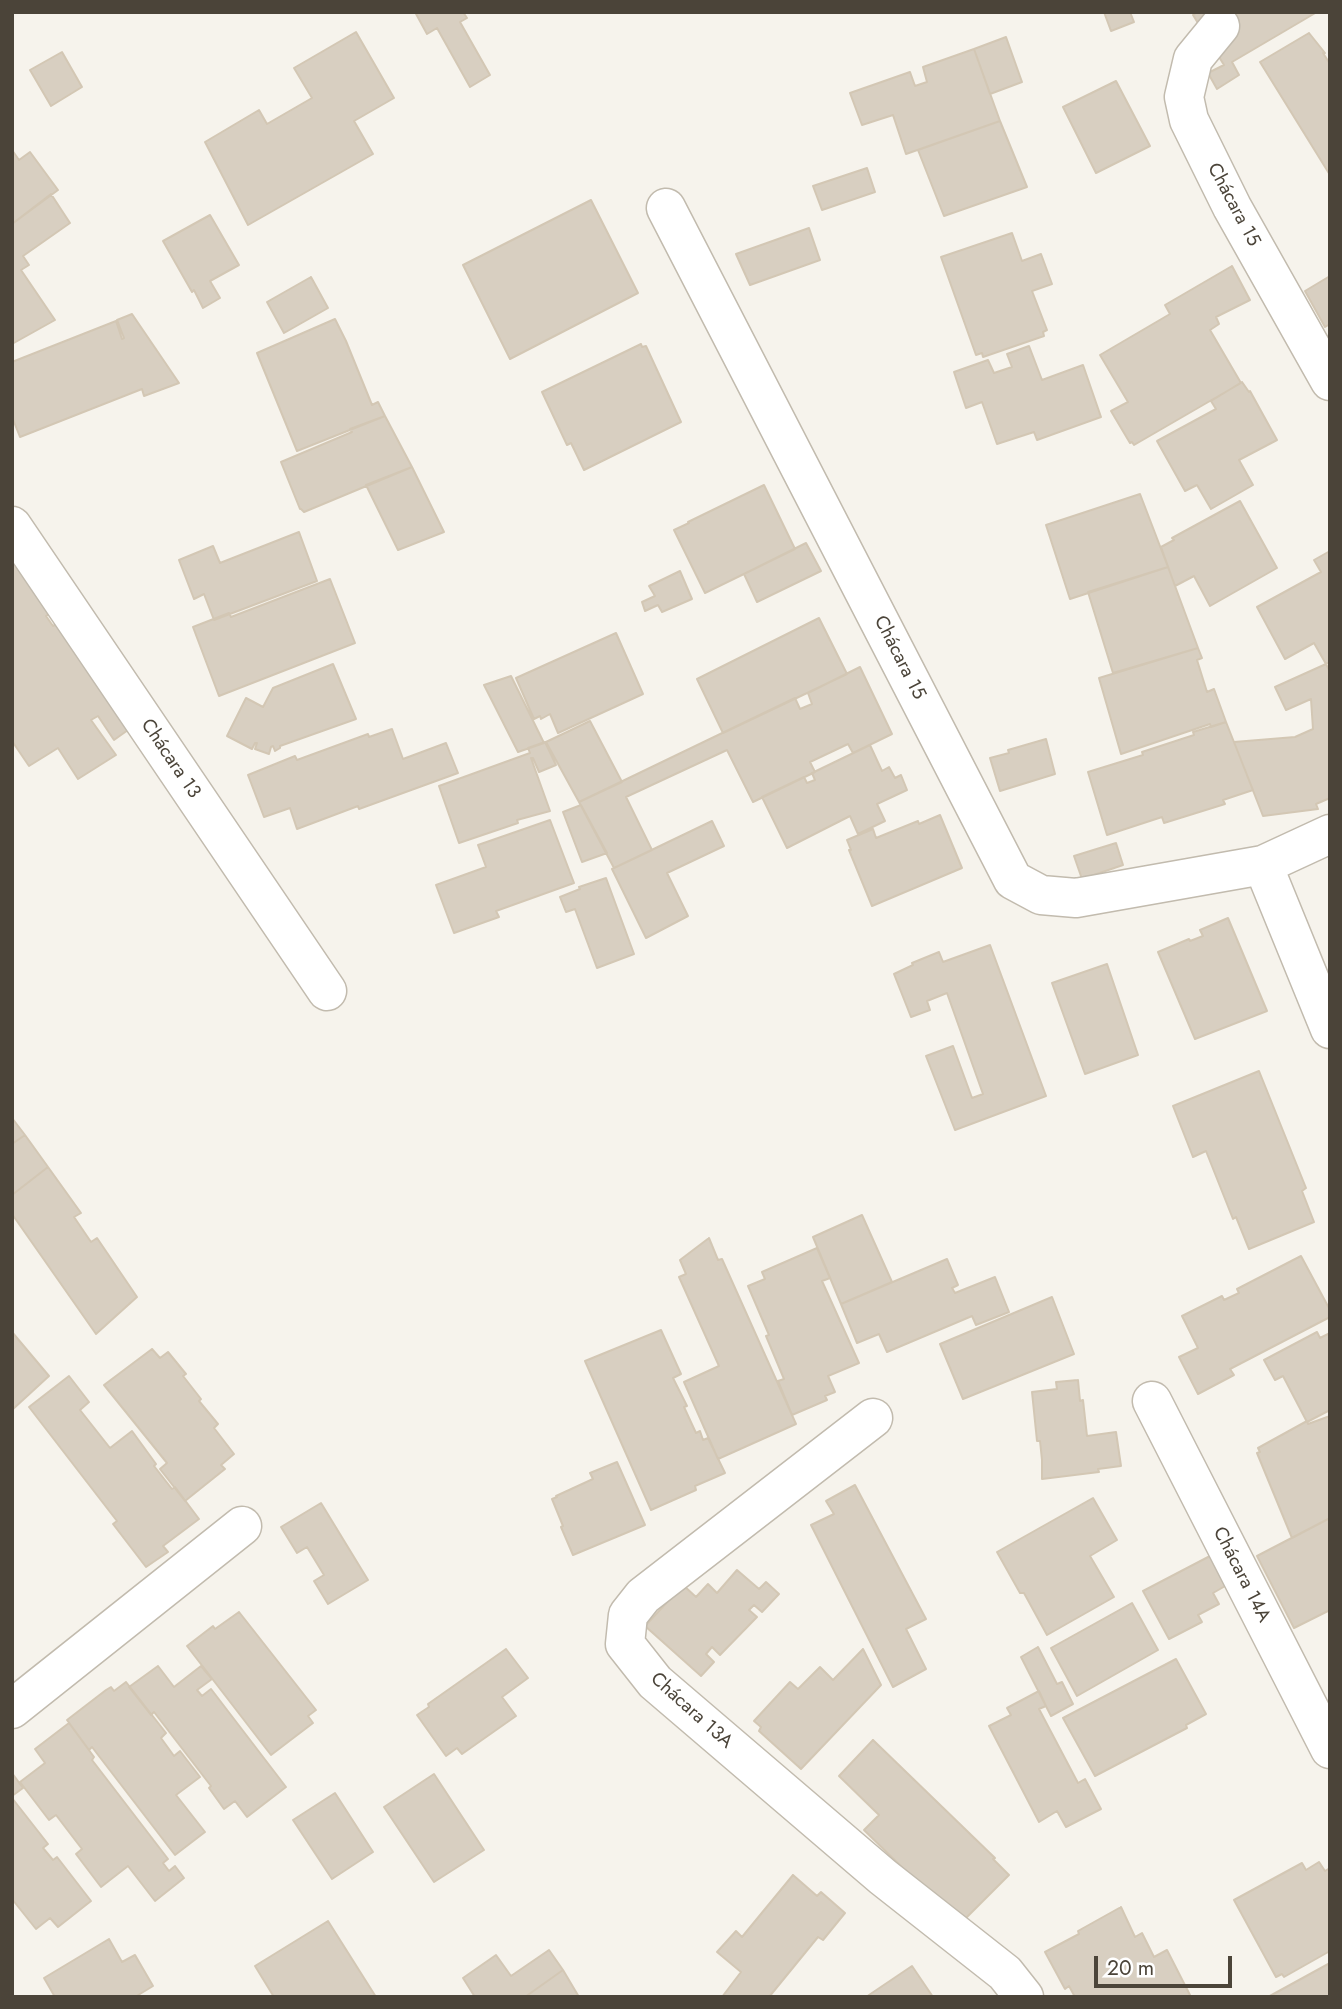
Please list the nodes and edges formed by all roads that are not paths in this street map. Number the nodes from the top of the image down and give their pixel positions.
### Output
1 (1220, 26) dead end
2 (666, 208) dead end
3 (1330, 381) edge
4 (12, 526) edge
5 (1330, 834) edge
6 (1264, 865) junction
7 (327, 991) dead end
8 (1330, 1029) edge
9 (1152, 1401) dead end
10 (873, 1418) dead end
11 (242, 1526) dead end
12 (12, 1709) edge
13 (1330, 1749) edge
14 (1024, 1997) edge

1 - 3 street, Chácara 15
2 - 6 street, Chácara 15
4 - 7 street, Chácara 13
5 - 6 street, Chácara 15
6 - 8 street
9 - 13 street, Chácara 14A
10 - 14 street, Chácara 13A
11 - 12 street

